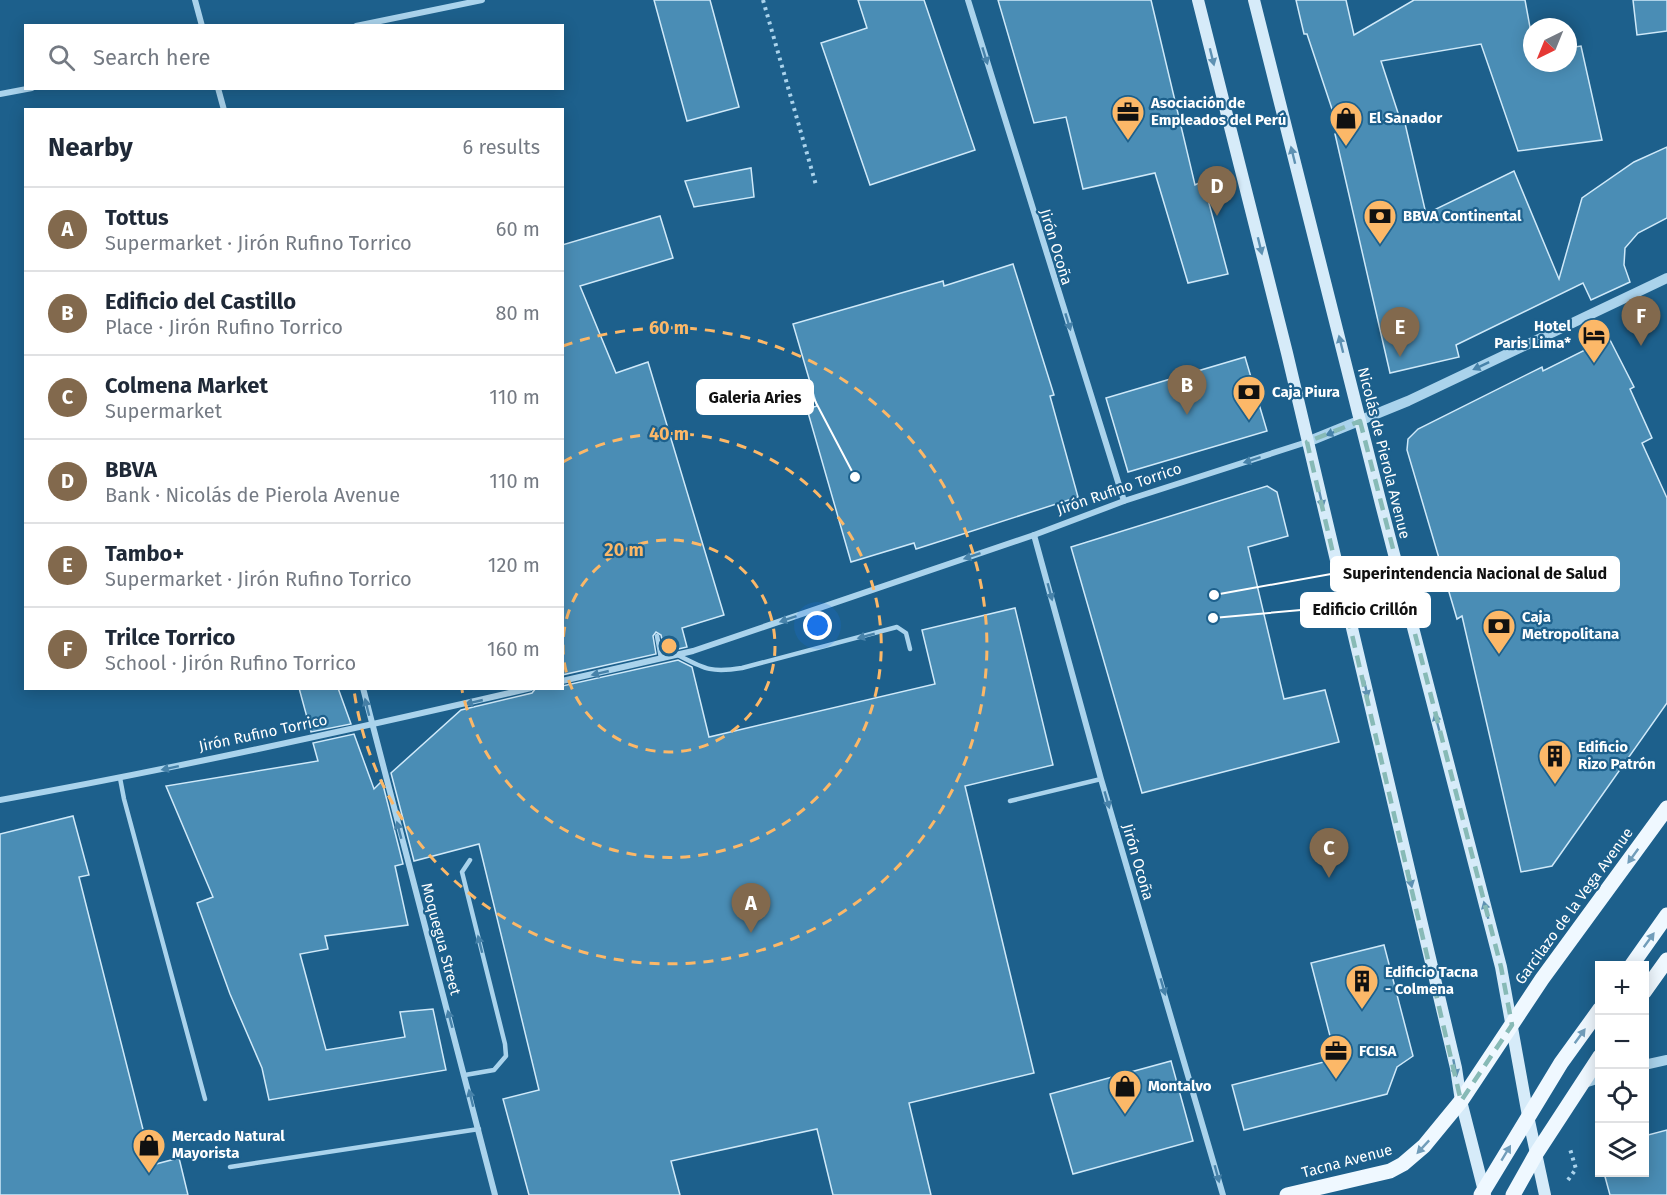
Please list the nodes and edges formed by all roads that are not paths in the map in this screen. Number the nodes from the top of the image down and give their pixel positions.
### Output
1 (195, 0) edge
2 (482, 0) edge
3 (968, 0) edge
4 (1198, 0) edge
5 (1254, 0) edge
6 (201, 24) edge
7 (366, 24) edge
8 (24, 90) edge
9 (219, 90) edge
10 (0, 94) edge
11 (224, 108) edge
12 (1667, 278) edge
13 (1360, 421) junction
14 (1307, 442) junction
15 (1124, 501) junction
16 (1034, 535) junction
17 (657, 636) dead end
18 (910, 649) dead end
19 (678, 655) junction
20 (661, 658) junction
21 (564, 681) edge
22 (363, 690) edge
23 (523, 690) edge
24 (372, 726) junction
25 (120, 778) junction
26 (1101, 779) junction
27 (0, 800) edge
28 (1010, 801) dead end
29 (1667, 808) edge
30 (470, 860) dead end
31 (1667, 915) edge
32 (1667, 960) edge
33 (1635, 961) edge
34 (1649, 985) edge
35 (1595, 1015) edge
36 (1512, 1025) junction
37 (1667, 1060) edge
38 (1595, 1062) edge
39 (1649, 1064) edge
40 (465, 1075) junction
41 (1595, 1079) edge
42 (1581, 1084) junction
43 (205, 1099) dead end
44 (1461, 1101) junction
45 (1528, 1116) junction
46 (478, 1129) junction
47 (1536, 1154) junction
48 (230, 1167) dead end
49 (1483, 1194) edge
50 (495, 1195) edge
51 (1223, 1195) edge
52 (1287, 1195) edge
53 (1513, 1195) edge
54 (1545, 1195) edge

1 - 6 street
2 - 7 street
3 -> 15 street, Jirón Ocoña
4 -> 14 main road
13 -> 5 main road, Nicolás de Pierola Avenue
8 - 10 street
9 - 11 street
12 -> 13 street, Jirón Rufino Torrico
13 -> 14 street, Jirón Rufino Torrico
36 -> 13 main road, Nicolás de Pierola Avenue
14 -> 15 street, Jirón Rufino Torrico
14 -> 44 main road
15 - 16 street, Jirón Rufino Torrico
16 -> 19 street, Jirón Rufino Torrico
16 -> 26 street, Jirón Ocoña
17 - 20 lane
18 -> 19 lane
19 - 20 street, Jirón Rufino Torrico
20 -> 21 street, Jirón Rufino Torrico
24 -> 22 street, Moquegua Street
23 -> 24 street, Jirón Rufino Torrico
24 -> 25 street, Jirón Rufino Torrico
40 -> 24 street, Moquegua Street
25 - 27 street, Jirón Rufino Torrico
25 - 43 lane
26 - 28 lane
26 -> 51 street, Jirón Ocoña
29 -> 36 main road, Garcilazo de la Vega Avenue
40 -> 30 lane
33 -> 31 main road
32 - 34 main road
45 -> 35 main road
36 - 44 main road, Garcilazo de la Vega Avenue
36 - 45 main road, Nicolás de Pierola Avenue
37 - 39 street
38 - 42 main road
46 -> 40 street, Moquegua Street
41 - 42 street
42 - 47 main road
44 - 49 main road
44 -> 52 main road, Tacna Avenue
45 - 47 main road, Nicolás de Pierola Avenue
49 -> 45 main road
46 - 48 lane
46 - 50 street, Moquegua Street
47 - 53 main road
47 - 54 main road, Nicolás de Pierola Avenue

